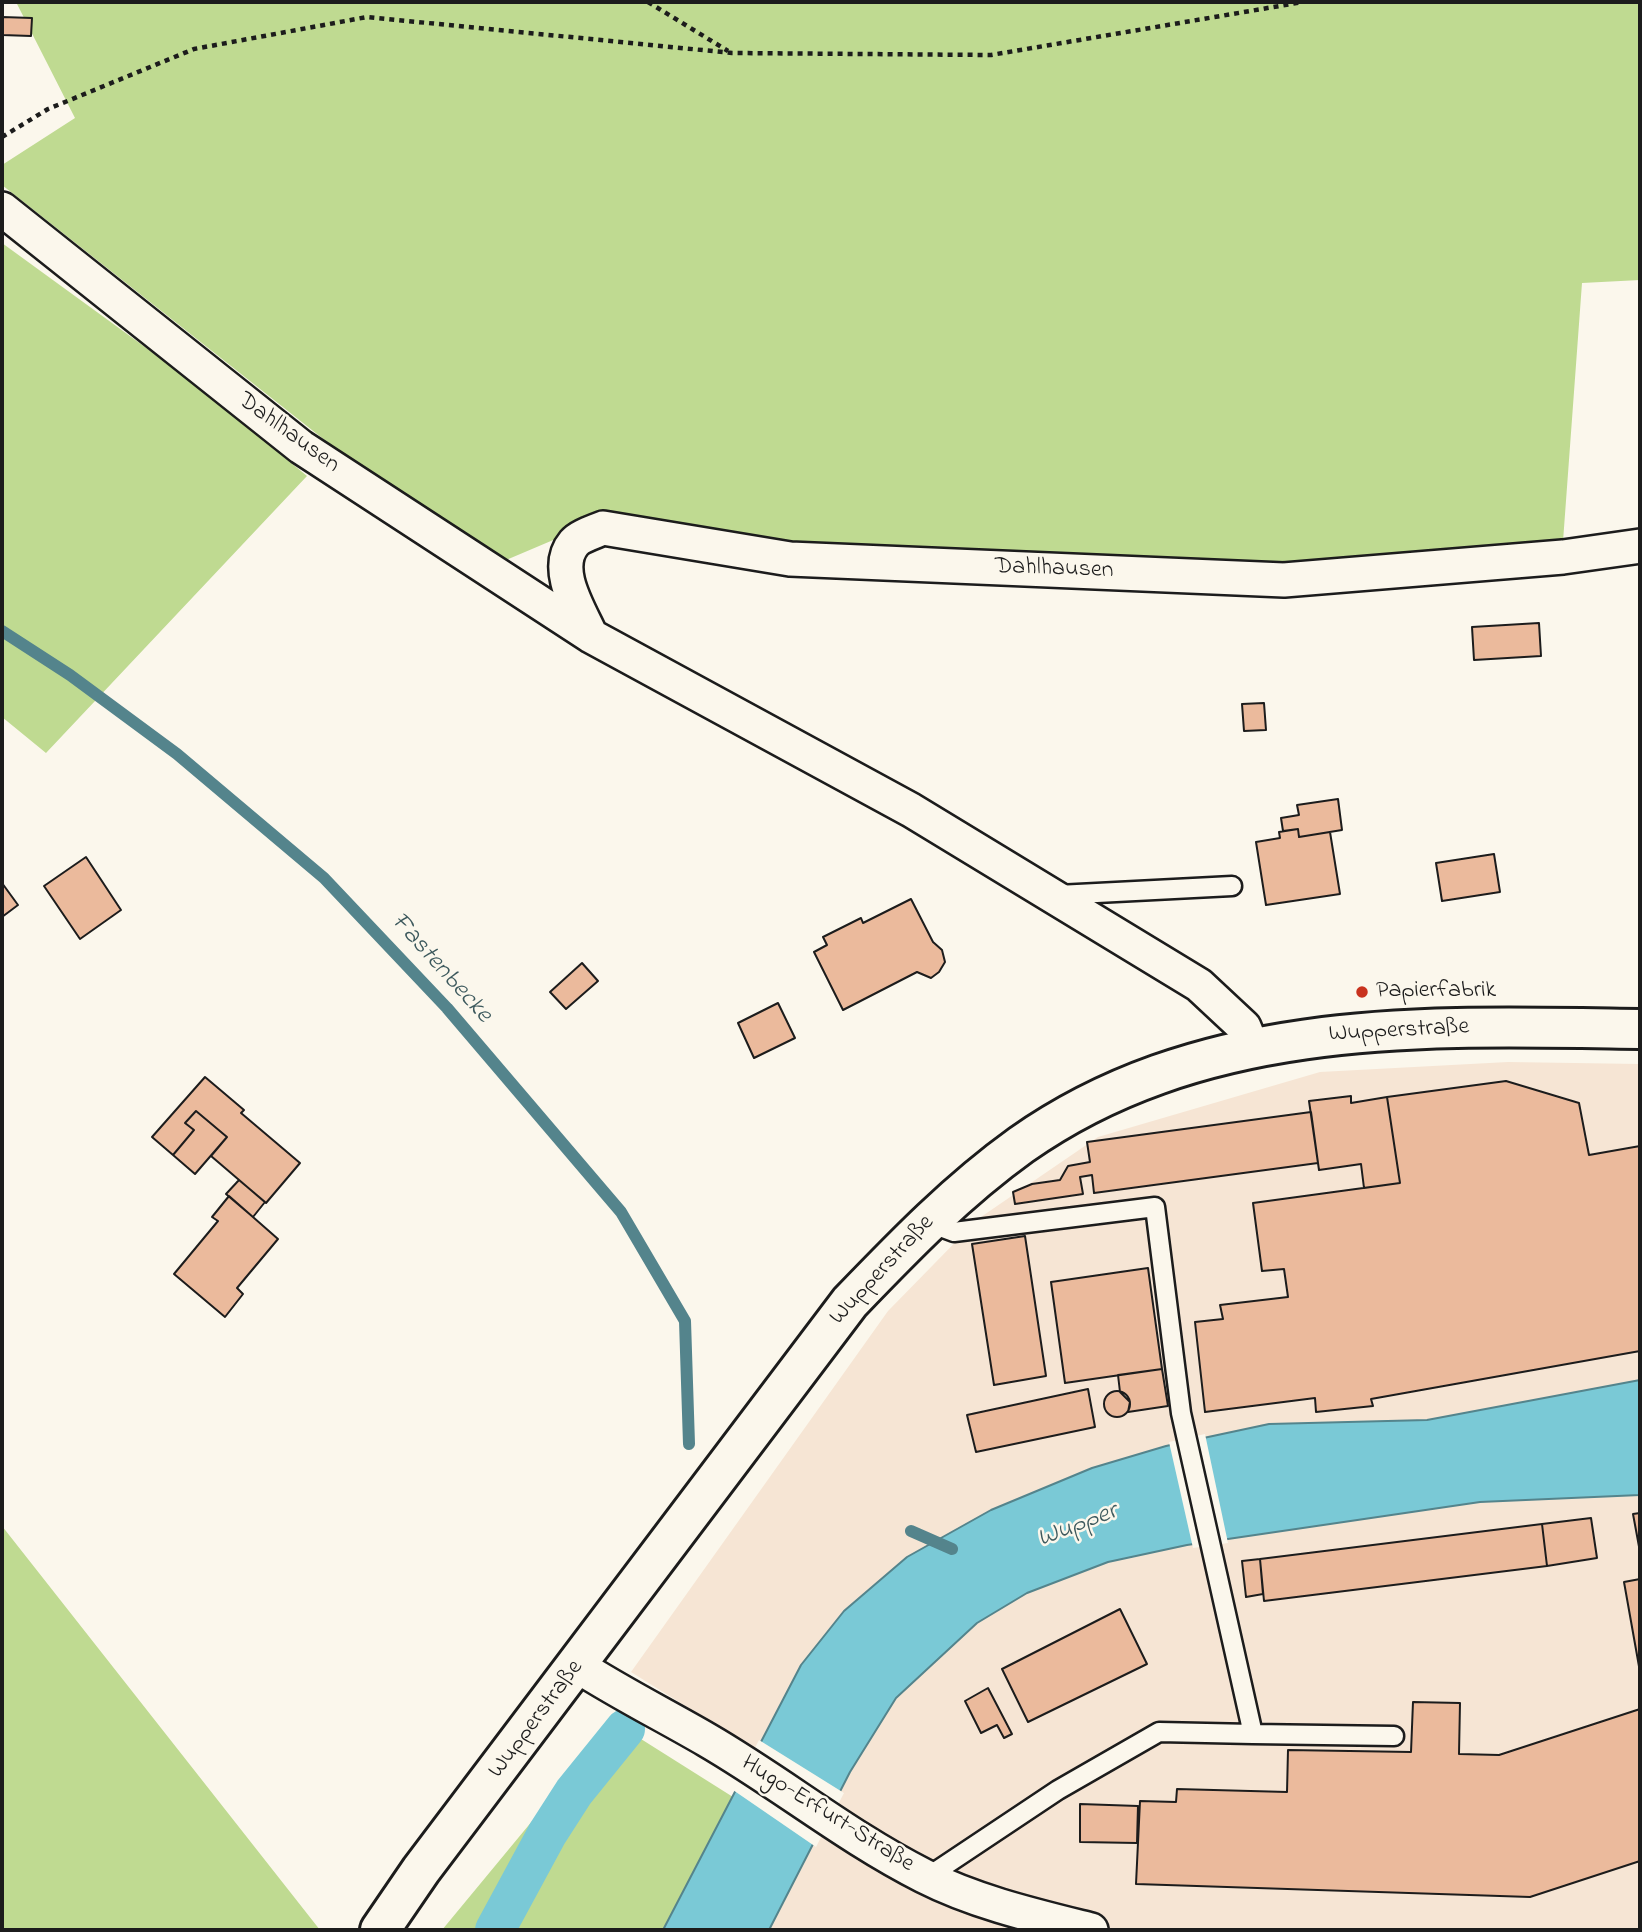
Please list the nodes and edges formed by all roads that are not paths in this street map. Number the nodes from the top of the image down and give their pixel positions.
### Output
1 (2, 209) edge
2 (1640, 546) edge
3 (591, 636) junction
4 (1232, 886) dead end
5 (1051, 895) junction
6 (1640, 1029) edge
7 (1253, 1049) junction
8 (927, 1222) junction
9 (578, 1666) junction
10 (1253, 1734) junction
11 (1394, 1736) dead end
12 (926, 1878) junction
13 (380, 1930) edge
14 (1091, 1930) edge

1 - 3 street, Dahlhausen
2 - 3 street, Dahlhausen
3 - 5 street, Dahlhausen
4 - 5 lane
5 - 7 street, Dahlhausen
6 - 7 main road, Wupperstraße
7 - 8 main road, Wupperstraße
8 - 9 main road, Wupperstraße
8 - 10 lane
9 - 12 street, Hugo-Erfurt-Straße
9 - 13 main road, Wupperstraße
10 - 11 lane
10 - 12 lane
12 - 14 street, Hugo-Erfurt-Straße

